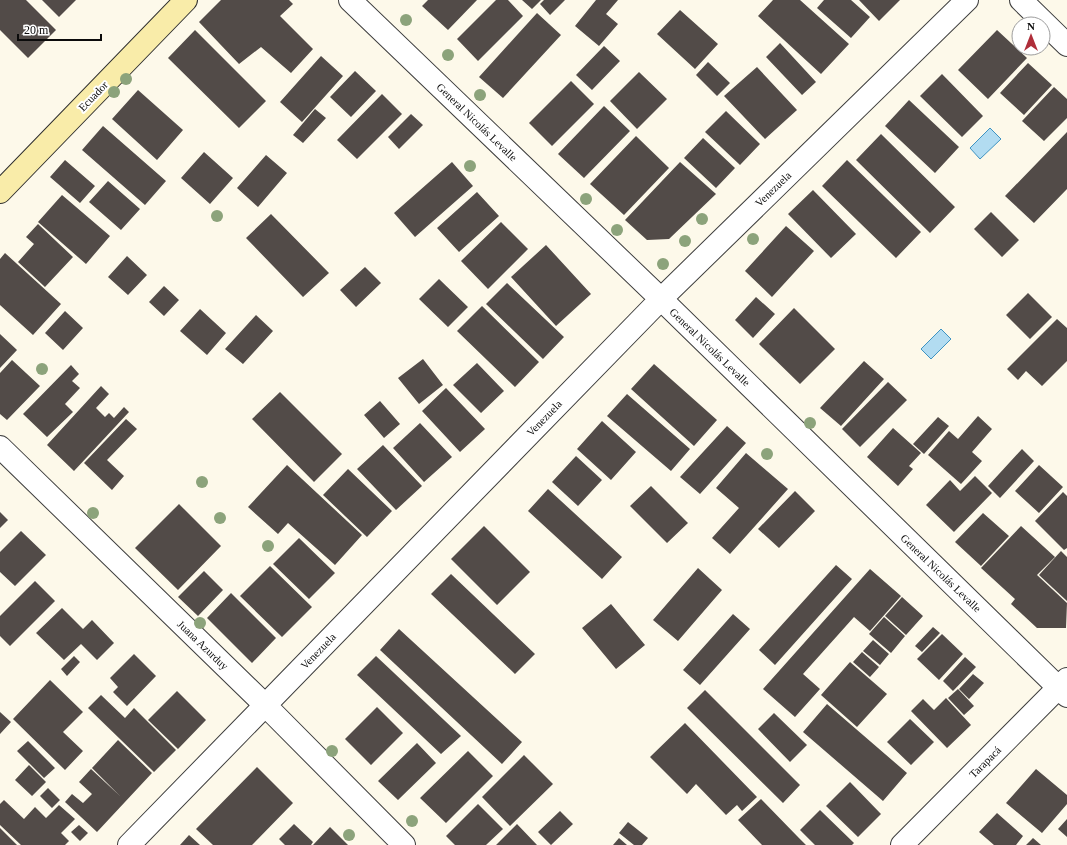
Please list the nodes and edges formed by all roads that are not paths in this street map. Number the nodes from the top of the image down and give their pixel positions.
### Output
1 (186, 0) edge
2 (350, 0) edge
3 (967, 0) edge
4 (1021, 0) edge
5 (1067, 45) edge
6 (0, 192) edge
7 (661, 299) junction
8 (0, 447) edge
9 (1064, 688) edge
10 (265, 705) junction
11 (129, 845) edge
12 (404, 845) edge
13 (902, 845) edge

1 - 6 main road, Ecuador
2 - 7 street, General Nicolás Levalle
3 - 7 street, Venezuela
4 - 5 street
7 - 9 street, General Nicolás Levalle
7 - 10 street, Venezuela
8 - 10 street, Juana Azurduy
9 - 13 street, Tarapacá
10 - 11 street, Venezuela
10 - 12 street, Juana Azurduy

